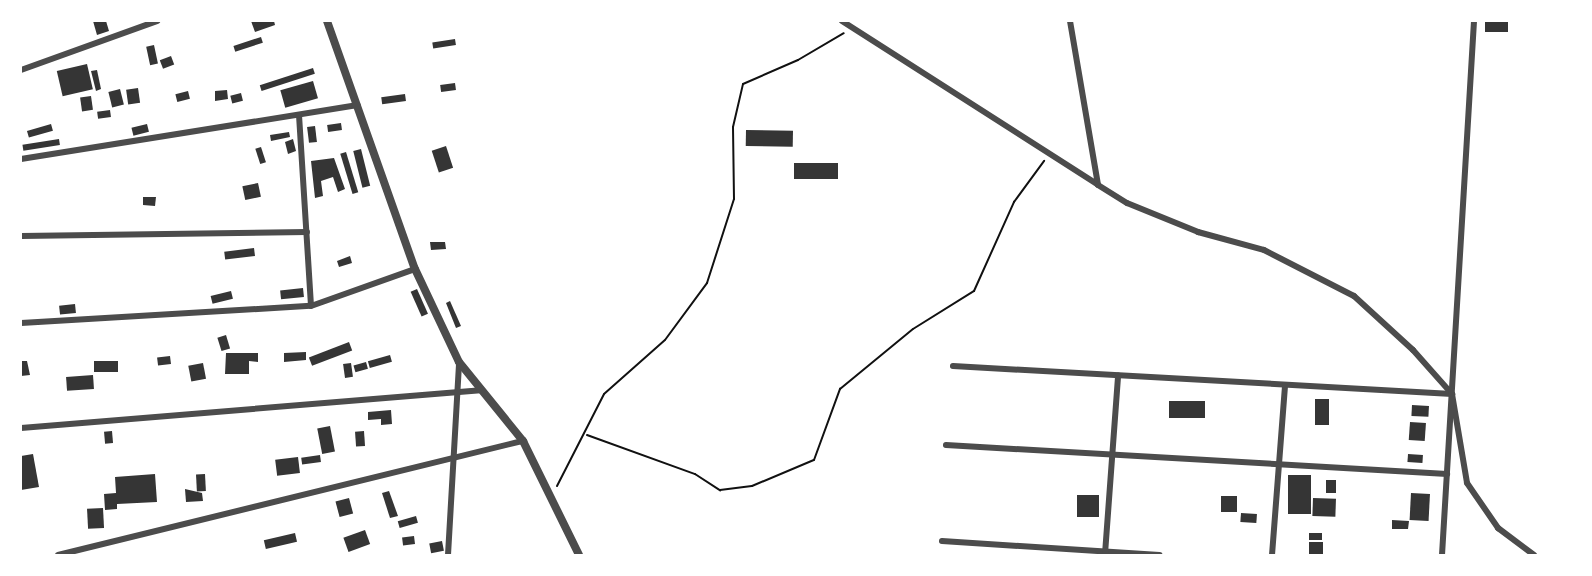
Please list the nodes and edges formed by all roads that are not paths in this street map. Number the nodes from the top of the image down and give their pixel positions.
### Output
1 (157, 21) edge
2 (327, 21) edge
3 (842, 21) edge
4 (1070, 21) edge
5 (1474, 21) edge
6 (21, 70) edge
7 (358, 105) junction
8 (299, 115) junction
9 (21, 159) edge
10 (1098, 185) junction
11 (307, 232) junction
12 (21, 237) edge
13 (415, 269) junction
14 (311, 306) junction
15 (21, 323) edge
16 (459, 362) junction
17 (953, 366) dead end
18 (1118, 375) junction
19 (1285, 385) junction
20 (480, 390) junction
21 (458, 392) junction
22 (1452, 394) junction
23 (21, 428) edge
24 (523, 441) junction
25 (946, 445) dead end
26 (1112, 455) junction
27 (453, 458) junction
28 (1279, 464) junction
29 (1447, 474) junction
30 (942, 541) dead end
31 (1106, 553) edge
32 (58, 555) edge
33 (448, 555) edge
34 (579, 555) edge
35 (1160, 555) edge
36 (1272, 555) edge
37 (1442, 555) edge
38 (1534, 555) edge

1 - 6 street
2 - 7 street
3 - 10 street
4 - 10 street
5 - 22 street
7 - 8 street
7 - 13 street
8 - 9 street
8 - 11 street
10 - 22 street
11 - 12 street
11 - 14 street
13 - 14 street
13 - 16 street
14 - 15 street
16 - 20 street
16 - 21 street
17 - 18 street
18 - 19 street
18 - 26 street
19 - 22 street
19 - 28 street
20 - 21 street
20 - 24 street
21 - 23 street
21 - 27 street
22 - 29 street
22 - 38 street
24 - 27 street
24 - 34 street
25 - 26 street
26 - 28 street
26 - 31 street
27 - 32 street
27 - 33 street
28 - 29 street
28 - 36 street
29 - 37 street
30 - 31 street
31 - 35 street

